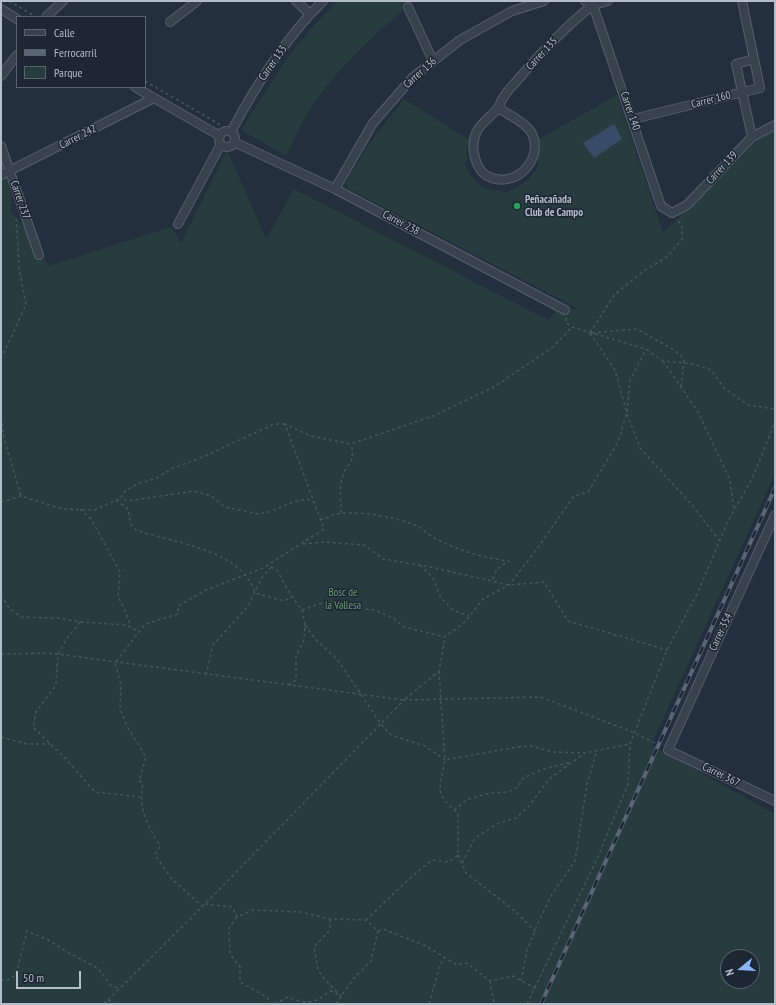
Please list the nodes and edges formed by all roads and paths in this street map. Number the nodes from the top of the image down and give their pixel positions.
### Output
1 (9, 1) edge
2 (63, 1) edge
3 (197, 1) edge
4 (296, 1) edge
5 (323, 1) edge
6 (544, 1) edge
7 (585, 1) edge
8 (608, 1) edge
9 (742, 1) edge
10 (593, 5) junction
11 (408, 7) dead end
12 (1, 9) edge
13 (310, 14) junction
14 (34, 16) edge
15 (47, 16) edge
16 (16, 17) edge
17 (170, 22) dead end
18 (16, 56) edge
19 (754, 59) junction
20 (433, 61) junction
21 (1, 76) edge
22 (146, 82) edge
23 (137, 88) edge
24 (742, 92) junction
25 (154, 98) junction
26 (498, 108) junction
27 (633, 119) junction
28 (775, 125) edge
29 (228, 129) junction
30 (220, 136) junction
31 (752, 137) junction
32 (234, 142) junction
33 (221, 144) junction
34 (1, 146) edge
35 (10, 171) junction
36 (1, 175) edge
37 (335, 189) junction
38 (672, 213) junction
39 (16, 214) dead end
40 (178, 224) dead end
41 (39, 255) dead end
42 (565, 310) joint
43 (572, 327) junction
44 (590, 333) junction
45 (646, 349) junction
46 (1, 359) edge
47 (664, 361) junction
48 (683, 363) junction
49 (681, 387) junction
50 (775, 409) edge
51 (627, 412) junction
52 (1, 417) edge
53 (775, 422) edge
54 (285, 424) junction
55 (351, 444) junction
56 (20, 496) junction
57 (122, 498) junction
58 (116, 500) junction
59 (1, 502) edge
60 (314, 502) junction
61 (80, 509) junction
62 (734, 511) junction
63 (341, 514) junction
64 (775, 515) edge
65 (320, 519) junction
66 (720, 540) junction
67 (301, 544) junction
68 (420, 565) junction
69 (266, 566) junction
70 (271, 567) junction
71 (246, 574) junction
72 (492, 581) junction
73 (509, 585) junction
74 (255, 593) junction
75 (1, 595) edge
76 (292, 597) junction
77 (302, 610) junction
78 (469, 617) junction
79 (80, 622) junction
80 (305, 625) junction
81 (131, 628) junction
82 (139, 631) junction
83 (445, 637) junction
84 (667, 650) junction
85 (1, 654) edge
86 (58, 655) junction
87 (115, 663) junction
88 (439, 671) junction
89 (206, 675) junction
90 (288, 686) junction
91 (363, 695) junction
92 (404, 700) junction
93 (441, 700) junction
94 (381, 724) junction
95 (635, 733) junction
96 (1, 737) edge
97 (50, 744) junction
98 (630, 744) junction
99 (597, 750) junction
100 (668, 750) junction
101 (585, 753) junction
102 (445, 760) junction
103 (572, 762) junction
104 (140, 797) junction
105 (775, 800) edge
106 (454, 810) junction
107 (458, 855) junction
108 (462, 863) junction
109 (205, 904) junction
110 (202, 907) junction
111 (237, 917) junction
112 (330, 919) junction
113 (366, 920) junction
114 (378, 931) junction
115 (535, 931) junction
116 (445, 958) junction
117 (1, 980) edge
118 (490, 981) junction
119 (522, 981) junction
120 (535, 988) junction
121 (120, 989) junction
122 (341, 996) junction
123 (108, 1000) junction
124 (104, 1004) edge
125 (115, 1004) edge
126 (266, 1004) edge
127 (275, 1004) edge
128 (336, 1004) edge
129 (429, 1004) edge
130 (494, 1004) edge
131 (527, 1004) edge

1 - 14 path
2 - 15 street
3 - 17 street
4 - 13 street
5 - 13 street, Carrer 133
6 - 20 street, Carrer 136
7 - 10 street
8 - 10 street
9 - 19 street
10 - 26 street, Carrer 135
10 - 27 street, Carrer 140
11 - 20 street
12 - 16 street
13 - 29 street, Carrer 133
18 - 21 street
19 - 24 street
19 - 24 street, Carrer 160
20 - 37 street, Carrer 136
22 - 29 path
23 - 25 street
24 - 27 street, Carrer 160
24 - 31 street
25 - 30 street
25 - 35 street, Carrer 242
26 - 26 street, Carrer 135
27 - 38 street, Carrer 140
28 - 31 street, Carrer 139
29 - 30 street
29 - 32 street
30 - 33 street
31 - 38 street, Carrer 139
32 - 33 street
32 - 37 street, Carrer 238
33 - 40 street
34 - 35 street, Carrer 237
35 - 36 street, Carrer 242
35 - 41 street, Carrer 237
37 - 42 street, Carrer 238
38 - 44 path
39 - 46 path
42 - 43 path
43 - 44 path
43 - 55 path
44 - 45 path
44 - 48 path
44 - 51 path
45 - 47 path
45 - 51 path
47 - 48 path
47 - 49 path
48 - 49 path
48 - 50 path
49 - 62 path
51 - 66 path
51 - 73 path
52 - 56 path
53 - 62 path
54 - 55 path
54 - 57 path
54 - 60 path
55 - 63 path
56 - 59 path
56 - 61 path
57 - 58 path
57 - 60 path
58 - 61 path
58 - 71 path
60 - 65 path
61 - 81 path
62 - 66 path
63 - 65 path
63 - 72 path
64 - 100 street, Carrer 354
65 - 67 path
66 - 84 path
67 - 68 path
67 - 69 path
68 - 72 path
68 - 78 path
69 - 70 path
69 - 71 path
70 - 74 path
70 - 76 path
71 - 74 path
71 - 82 path
72 - 73 path
73 - 78 path
73 - 84 path
74 - 76 path
74 - 89 path
75 - 79 path
76 - 77 path
77 - 80 path
77 - 83 path
78 - 83 path
79 - 81 path
79 - 86 path
80 - 90 path
80 - 91 path
81 - 82 path
82 - 87 path
83 - 88 path
84 - 95 path
85 - 86 path
86 - 87 path
86 - 97 path
87 - 89 path
87 - 104 path
88 - 92 path
88 - 93 path
89 - 90 path
90 - 91 path
91 - 92 path
91 - 94 path
92 - 93 path
92 - 94 path
93 - 95 path
93 - 102 path
94 - 102 path
94 - 109 path
95 - 98 path
95 - 100 path
96 - 97 path
97 - 104 path
98 - 99 path
98 - 120 path
99 - 101 path
99 - 115 path
100 - 105 street, Carrer 367
101 - 102 path
101 - 103 path
102 - 106 path
103 - 106 path
103 - 108 path
104 - 110 path
106 - 107 path
107 - 108 path
107 - 113 path
108 - 115 path
109 - 110 path
109 - 111 path
110 - 121 path
111 - 112 path
111 - 126 path
112 - 113 path
112 - 122 path
113 - 114 path
114 - 116 path
114 - 122 path
115 - 119 path
116 - 118 path
116 - 129 path
117 - 121 path
118 - 119 path
118 - 130 path
119 - 120 path
120 - 131 path
121 - 123 path
122 - 127 path
122 - 128 path
123 - 124 path
123 - 125 path

